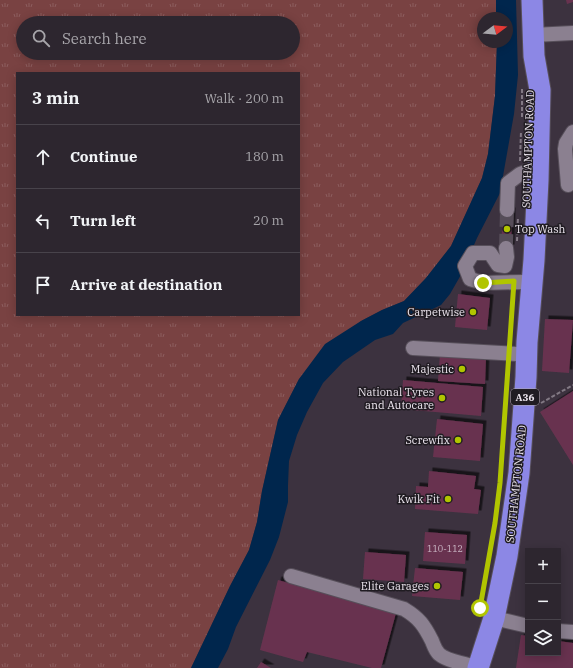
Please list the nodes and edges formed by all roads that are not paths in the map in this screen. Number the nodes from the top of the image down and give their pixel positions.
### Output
1 (532, 0) edge
2 (573, 33) edge
3 (533, 35) junction
4 (534, 56) junction
5 (573, 132) edge
6 (524, 172) junction
7 (568, 185) dead end
8 (513, 212) tunnel mouth
9 (511, 246) tunnel mouth
10 (519, 282) junction
11 (413, 348) dead end
12 (513, 353) junction
13 (291, 576) dead end
14 (494, 618) junction
15 (525, 625) edge
16 (561, 631) edge
17 (573, 632) edge
18 (471, 667) edge

1 - 3 highway, SOUTHAMPTON ROAD / A36
2 - 3 street
3 - 4 highway, SOUTHAMPTON ROAD / A36
4 - 6 highway, SOUTHAMPTON ROAD / A36
4 - 14 highway, SOUTHAMPTON ROAD / A36
5 - 7 street
6 - 8 street
6 - 10 highway, SOUTHAMPTON ROAD / A36
9 - 10 street
10 - 12 highway, SOUTHAMPTON ROAD / A36
11 - 12 street
12 - 18 highway, SOUTHAMPTON ROAD / A36
13 - 18 street
14 - 15 street
14 - 18 highway, SOUTHAMPTON ROAD / A36
16 - 17 street

